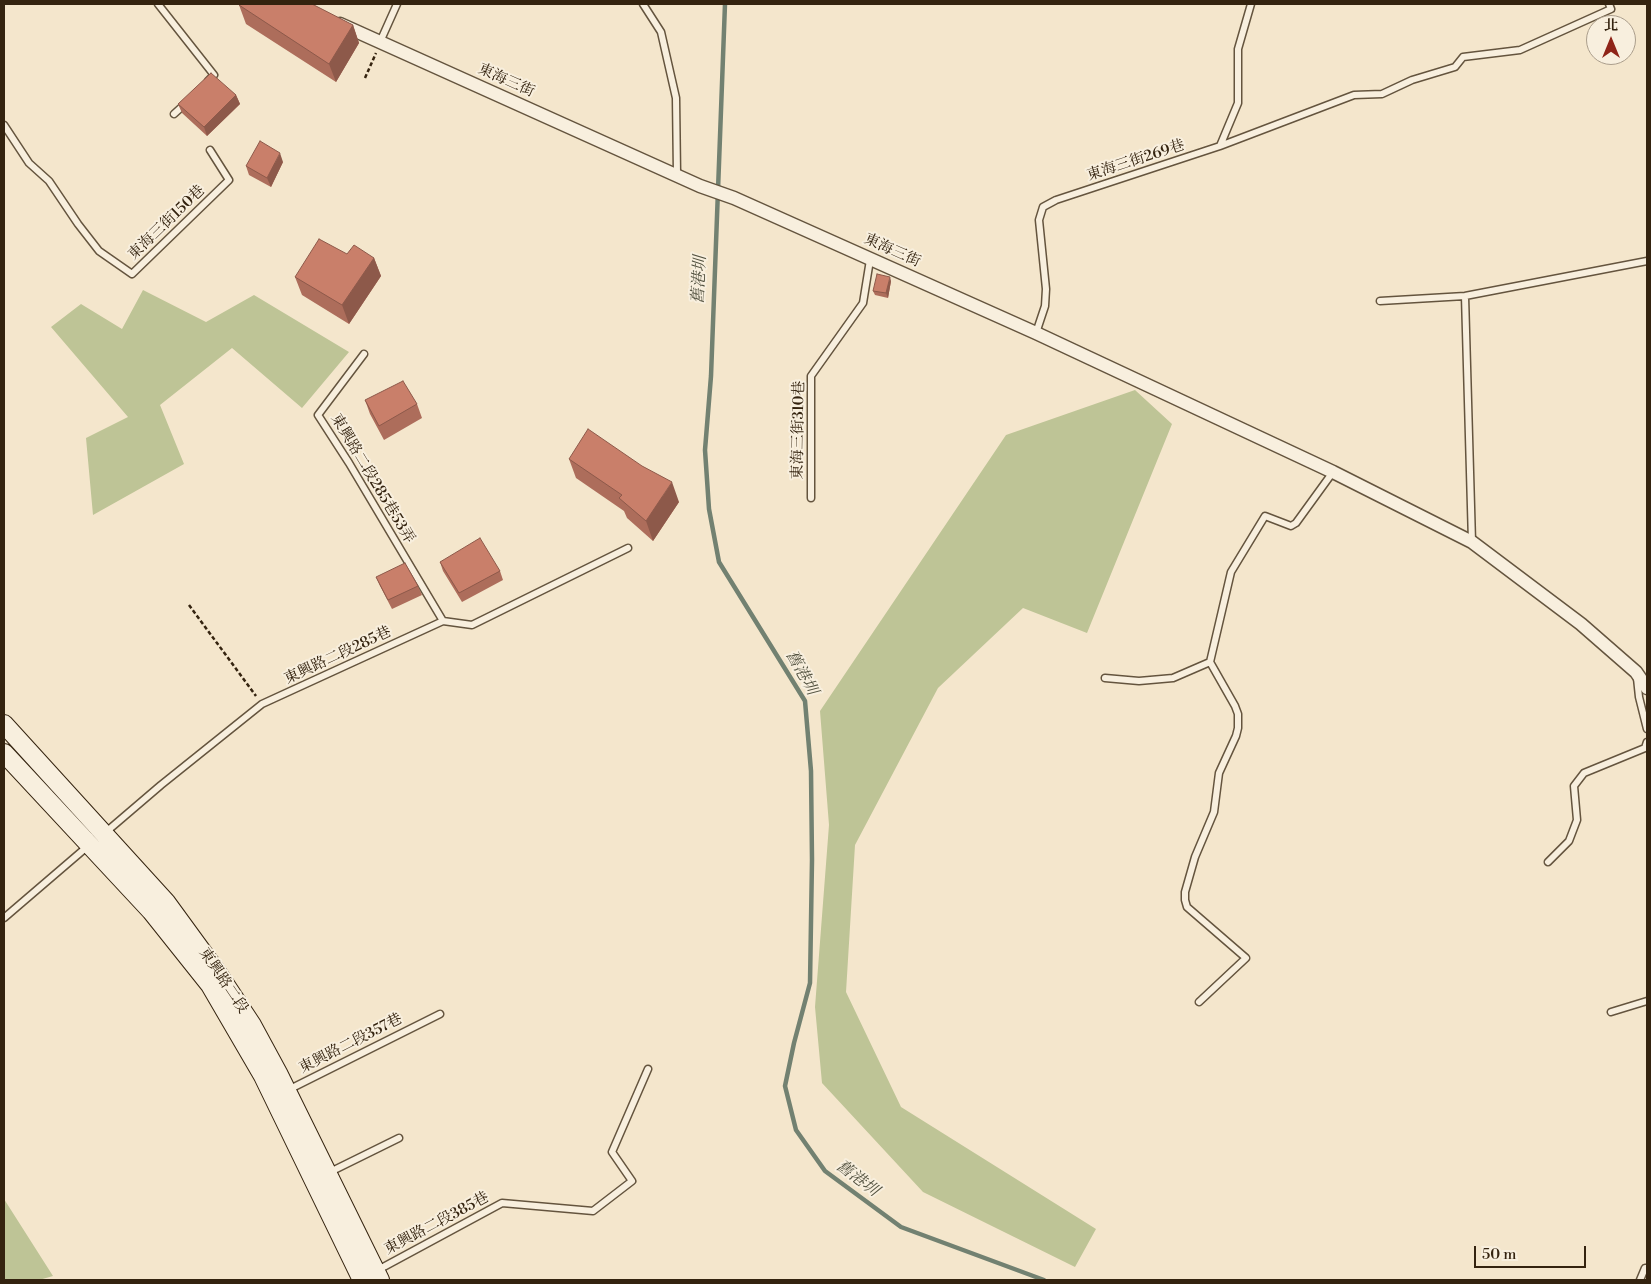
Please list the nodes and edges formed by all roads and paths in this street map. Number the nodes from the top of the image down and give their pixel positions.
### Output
1 (158, 4) edge
2 (397, 4) edge
3 (643, 4) edge
4 (1251, 4) edge
5 (1609, 4) edge
6 (328, 18) edge
7 (380, 42) junction
8 (365, 78) dead end
9 (201, 88) edge
10 (187, 101) edge
11 (174, 114) dead end
12 (4, 125) edge
13 (1220, 146) junction
14 (210, 150) dead end
15 (676, 174) junction
16 (870, 260) junction
17 (1647, 261) edge
18 (1464, 296) junction
19 (1380, 301) dead end
20 (1036, 333) junction
21 (364, 354) dead end
22 (1333, 472) junction
23 (811, 498) dead end
24 (1472, 542) junction
25 (628, 548) dead end
26 (190, 605) dead end
27 (443, 621) junction
28 (1210, 662) junction
29 (1636, 672) junction
30 (1105, 678) dead end
31 (1647, 688) edge
32 (262, 704) junction
33 (4, 724) edge
34 (1647, 729) edge
35 (1647, 742) edge
36 (4, 754) edge
37 (104, 833) junction
38 (89, 846) junction
39 (1548, 862) dead end
40 (4, 918) edge
41 (1647, 1001) edge
42 (1200, 1002) dead end
43 (1611, 1012) dead end
44 (440, 1014) dead end
45 (648, 1069) dead end
46 (280, 1094) junction
47 (399, 1138) dead end
48 (321, 1177) junction
49 (1647, 1268) edge
50 (370, 1278) edge
51 (1640, 1280) edge

1 - 9 lane
2 - 7 lane
3 - 15 lane
4 - 13 lane
5 - 13 lane, 東海三街269巷
6 - 7 street, 東海三街
7 - 8 path
7 - 15 street, 東海三街
10 - 11 lane
12 - 14 lane, 東海三街150巷
13 - 20 lane, 東海三街269巷
15 - 16 street, 東海三街
16 - 20 street, 東海三街
16 - 23 lane, 東海三街310巷
17 - 18 lane
18 - 19 lane
18 - 24 lane
20 - 22 street, 東海三街
21 - 27 lane, 東興路二段285巷53弄
22 - 24 street, 東海三街
22 - 28 lane
24 - 29 street, 東海三街
25 - 27 lane
26 - 32 path
27 - 32 lane, 東興路二段285巷
28 - 30 lane
28 - 42 lane
29 - 31 street, 東海三街
29 - 34 lane
32 - 37 lane, 東興路二段285巷
33 - 37 main road, 東興路二段
35 - 39 lane
36 - 38 main road, 東興路二段
37 - 38 lane, 東興路二段285巷
37 - 46 main road, 東興路二段
38 - 40 lane, 東興路二段285巷
38 - 46 main road, 東興路二段
41 - 43 lane
44 - 46 lane, 東興路二段357巷
45 - 50 lane, 東興路二段385巷
46 - 48 main road, 東興路二段
47 - 48 lane
48 - 50 main road, 東興路二段
49 - 51 lane

